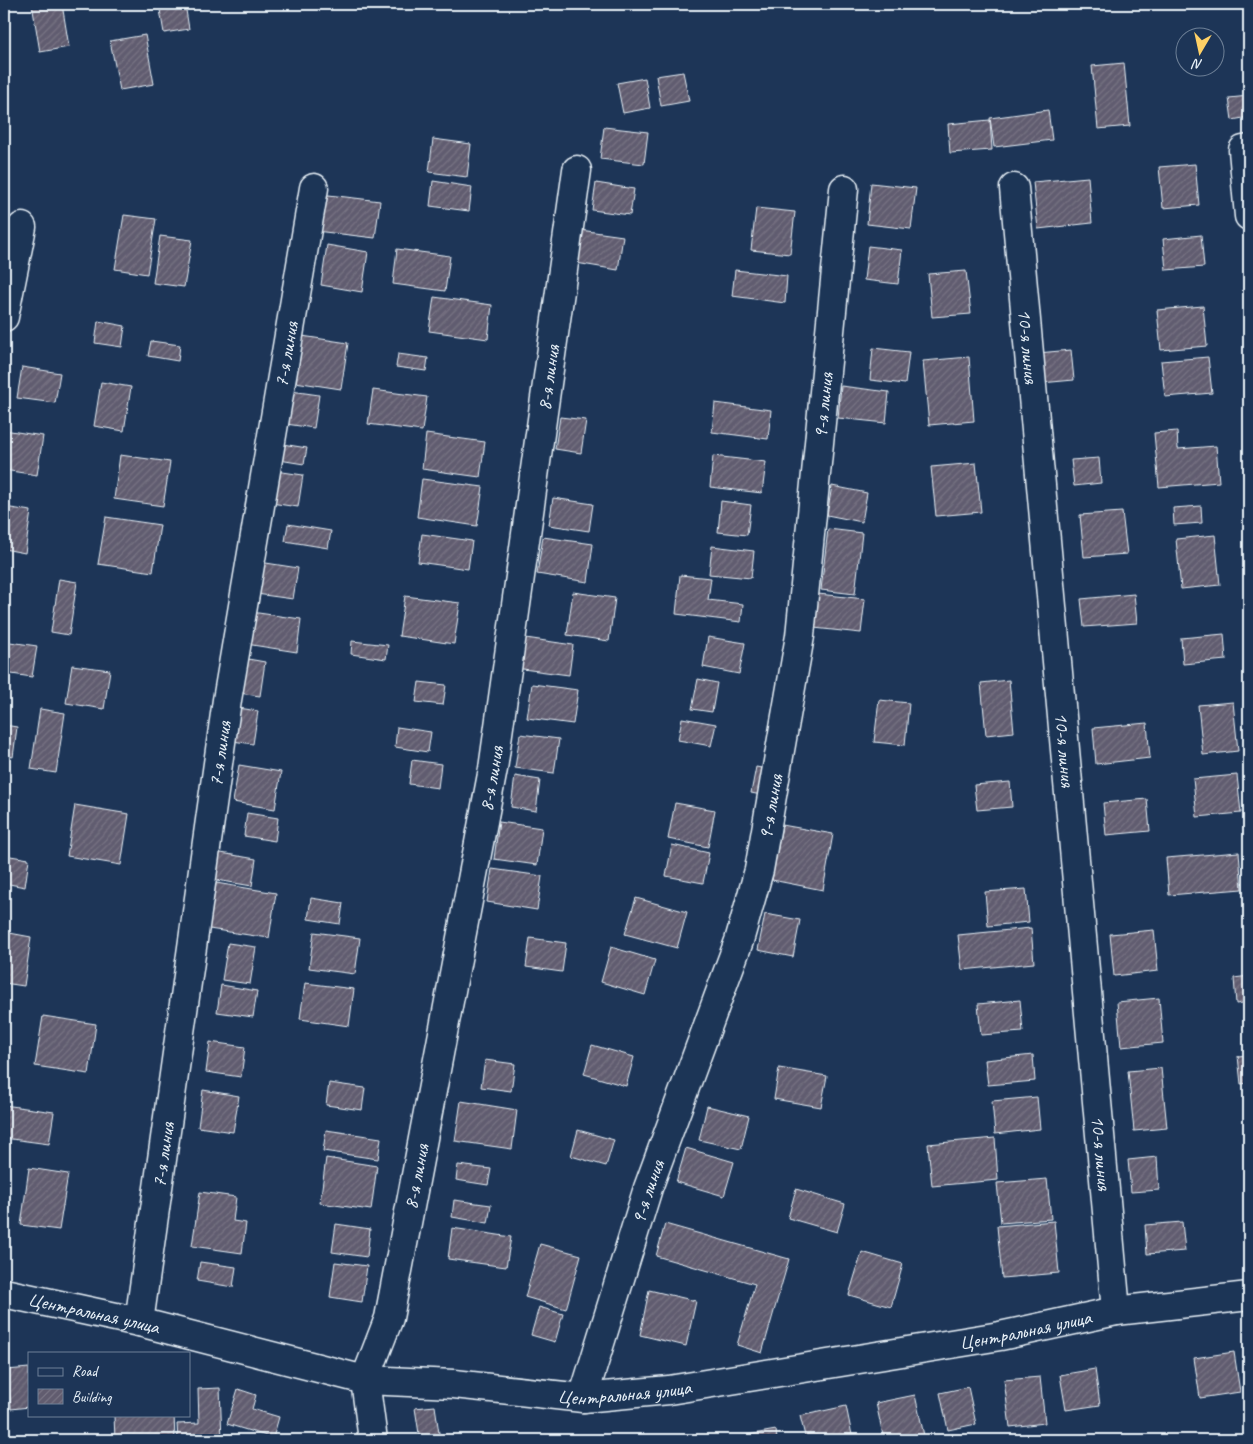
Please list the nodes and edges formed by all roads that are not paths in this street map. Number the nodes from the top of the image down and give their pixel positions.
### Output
1 (1246, 150) edge
2 (577, 170) dead end
3 (314, 188) dead end
4 (1014, 188) dead end
5 (844, 189) dead end
6 (1249, 216) edge
7 (22, 228) dead end
8 (4, 318) edge
9 (4, 1293) edge
10 (1249, 1296) edge
11 (1116, 1311) junction
12 (140, 1322) junction
13 (365, 1380) junction
14 (582, 1398) junction
15 (374, 1440) edge

1 - 6 street
2 - 13 street, 8-я линия
3 - 12 street, 7-я линия
4 - 11 street, 10-я линия
5 - 14 street, 9-я линия
7 - 8 street
9 - 12 street, Центральная улица
10 - 11 street, Центральная улица
11 - 14 street, Центральная улица
12 - 13 street, Центральная улица
13 - 14 street, Центральная улица
13 - 15 street

